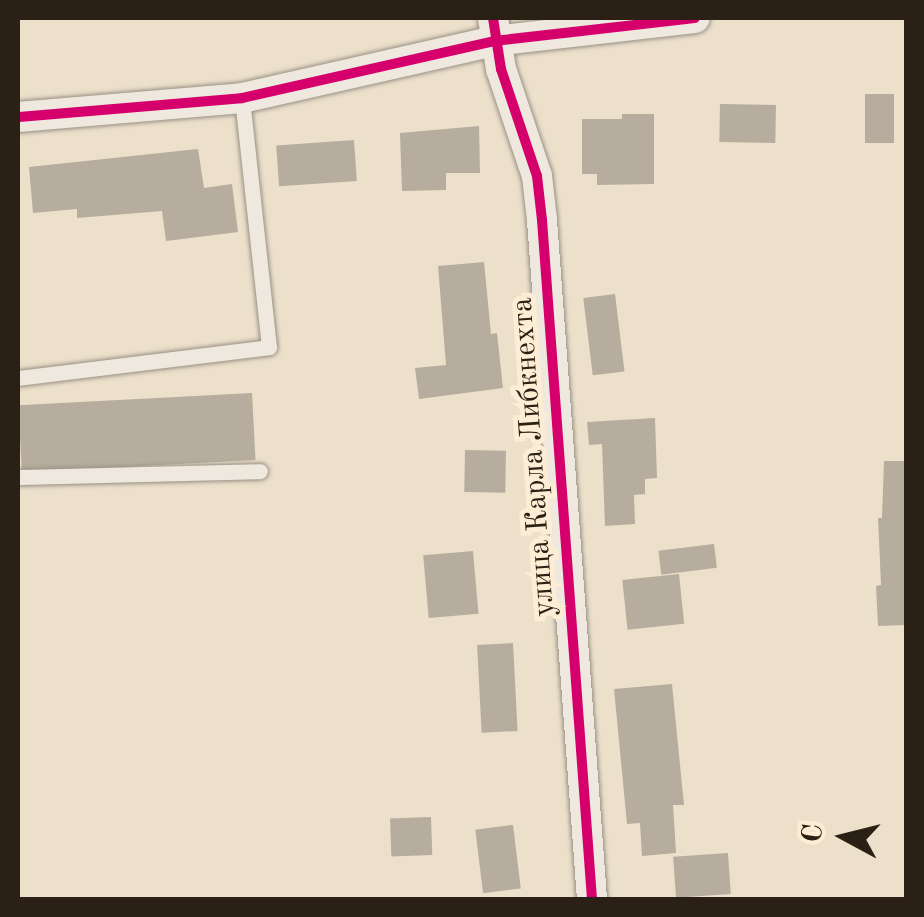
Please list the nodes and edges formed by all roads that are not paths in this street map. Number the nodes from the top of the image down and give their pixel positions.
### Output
1 (695, 18) edge
2 (493, 30) edge
3 (242, 98) junction
4 (18, 117) edge
5 (18, 378) edge
6 (260, 471) dead end
7 (18, 477) edge
8 (592, 900) edge

1 - 2 street
2 - 3 street
2 - 8 street, улица Карла Либкнехта
3 - 4 street
3 - 5 lane
6 - 7 lane

